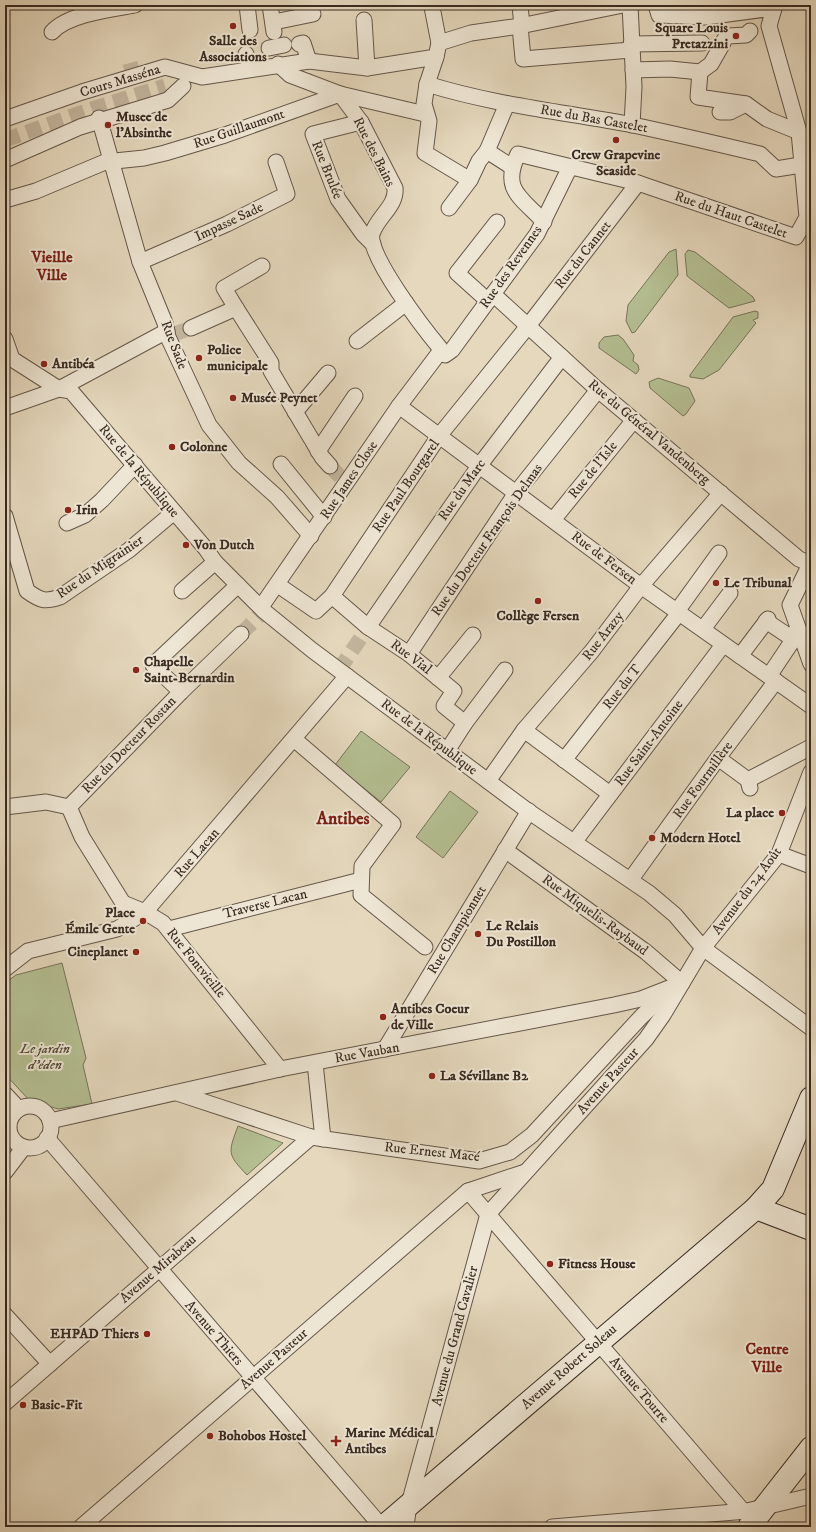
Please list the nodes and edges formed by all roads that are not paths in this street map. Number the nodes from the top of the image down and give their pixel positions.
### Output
1 (135, 5) edge
2 (246, 5) edge
3 (270, 5) edge
4 (520, 5) edge
5 (623, 5) edge
6 (630, 5) edge
7 (656, 5) edge
8 (432, 7) dead end
9 (774, 7) edge
10 (313, 14) dead end
11 (364, 20) dead end
12 (521, 26) junction
13 (250, 30) dead end
14 (52, 32) dead end
15 (702, 43) dead end
16 (299, 44) dead end
17 (631, 47) junction
18 (437, 50) junction
19 (309, 61) junction
20 (278, 64) junction
21 (367, 68) junction
22 (633, 70) junction
23 (700, 72) junction
24 (202, 77) junction
25 (427, 84) junction
26 (165, 86) tunnel mouth
27 (183, 86) junction
28 (340, 94) junction
29 (507, 104) junction
30 (746, 104) junction
31 (720, 112) dead end
32 (426, 114) junction
33 (5, 119) edge
34 (99, 120) junction
35 (361, 122) junction
36 (632, 125) junction
37 (799, 132) junction
38 (487, 151) junction
39 (5, 160) edge
40 (111, 161) junction
41 (276, 162) dead end
42 (801, 165) junction
43 (512, 167) junction
44 (570, 167) junction
45 (470, 180) junction
46 (638, 183) junction
47 (5, 200) edge
48 (449, 208) dead end
49 (497, 222) dead end
50 (544, 222) junction
51 (373, 244) junction
52 (140, 262) junction
53 (262, 266) dead end
54 (490, 297) junction
55 (406, 303) junction
56 (236, 308) junction
57 (528, 326) junction
58 (191, 328) tunnel mouth
59 (170, 334) junction
60 (5, 339) edge
61 (357, 341) dead end
62 (439, 353) junction
63 (562, 357) junction
64 (328, 373) dead end
65 (59, 389) junction
66 (598, 390) junction
67 (355, 396) dead end
68 (399, 406) junction
69 (5, 408) edge
70 (295, 412) junction
71 (634, 420) junction
72 (439, 436) junction
73 (318, 451) junction
74 (281, 464) dead end
75 (134, 465) junction
76 (330, 466) tunnel mouth
77 (479, 466) junction
78 (516, 493) junction
79 (721, 493) junction
80 (174, 512) junction
81 (5, 516) edge
82 (324, 517) junction
83 (553, 520) junction
84 (67, 523) dead end
85 (311, 536) junction
86 (719, 553) dead end
87 (215, 562) junction
88 (811, 563) edge
89 (238, 585) junction
90 (278, 585) junction
91 (641, 586) junction
92 (182, 591) dead end
93 (730, 593) dead end
94 (332, 596) junction
95 (262, 611) junction
96 (679, 613) junction
97 (368, 627) junction
98 (703, 630) junction
99 (241, 634) tunnel mouth
100 (473, 635) dead end
101 (723, 645) junction
102 (409, 654) junction
103 (740, 656) junction
104 (811, 664) edge
105 (505, 670) dead end
106 (347, 676) junction
107 (438, 678) junction
108 (773, 679) junction
109 (181, 692) junction
110 (811, 706) edge
111 (465, 723) junction
112 (524, 730) junction
113 (295, 737) junction
114 (811, 747) edge
115 (447, 751) junction
116 (718, 758) junction
117 (564, 760) junction
118 (811, 772) edge
119 (488, 781) junction
120 (610, 794) junction
121 (5, 807) edge
122 (69, 807) junction
123 (529, 812) junction
124 (575, 841) junction
125 (505, 850) junction
126 (778, 854) junction
127 (811, 866) edge
128 (631, 879) junction
129 (361, 880) junction
130 (145, 912) junction
131 (168, 929) junction
132 (425, 947) dead end
133 (703, 948) junction
134 (5, 969) edge
135 (677, 985) junction
136 (811, 1028) edge
137 (385, 1049) junction
138 (315, 1063) junction
139 (280, 1069) junction
140 (177, 1093) junction
141 (5, 1094) edge
142 (811, 1098) edge
143 (19, 1109) junction
144 (50, 1121) junction
145 (7, 1132) edge
146 (47, 1138) junction
147 (317, 1138) junction
148 (24, 1147) junction
149 (5, 1172) edge
150 (526, 1172) junction
151 (468, 1191) junction
152 (756, 1208) junction
153 (488, 1214) junction
154 (811, 1229) edge
155 (158, 1269) junction
156 (5, 1315) edge
157 (598, 1343) junction
158 (50, 1364) junction
159 (252, 1378) junction
160 (5, 1403) edge
161 (811, 1448) edge
162 (811, 1496) edge
163 (409, 1504) junction
164 (752, 1515) edge
165 (81, 1527) edge
166 (382, 1527) edge
167 (406, 1527) edge
168 (552, 1527) edge

1 - 14 street
2 - 13 street
3 - 10 street
4 - 12 street
5 - 12 street, Cours Masséna
6 - 17 street
7 - 9 street
8 - 18 street
9 - 23 street
9 - 37 street, Rue du Haut Castelet
11 - 21 street
12 - 17 street
12 - 18 street, Cours Masséna
15 - 17 street
16 - 19 street
17 - 22 street
18 - 21 street, Cours Masséna
18 - 25 street
19 - 20 street, Cours Masséna
19 - 21 street, Cours Masséna
20 - 24 street, Cours Masséna
20 - 28 street
22 - 23 street
22 - 36 street
23 - 30 street
24 - 27 street
24 - 33 street, Cours Masséna
25 - 29 street, Rue du Bas Castelet
25 - 32 street
26 - 27 street
27 - 34 street
28 - 32 street
28 - 35 street, Rue des Bains
28 - 40 street, Rue Guillaumont
29 - 36 street, Rue du Bas Castelet
29 - 38 street
30 - 31 street
30 - 37 street
32 - 45 street
34 - 39 street
34 - 40 street, Rue Sade
35 - 51 street, Rue des Bains
35 - 51 street, Rue Brulée
36 - 42 street, Rue du Bas Castelet
37 - 42 street, Rue du Haut Castelet
38 - 43 street
38 - 45 street
40 - 47 street, Rue Guillaumont
40 - 52 street, Rue Sade
41 - 52 street, Impasse Sade
42 - 46 street, Rue du Haut Castelet
43 - 44 street, Rue du Haut Castelet
43 - 50 street
44 - 46 street, Rue du Haut Castelet
44 - 50 street, Rue des Revennes
45 - 48 street
46 - 57 street, Rue du Cannet
49 - 54 street, Rue du Général Vandenberg
50 - 54 street, Rue des Revennes
51 - 55 street
52 - 59 street, Rue Sade
53 - 56 street
54 - 57 street, Rue du Général Vandenberg
54 - 62 street, Rue des Revennes
55 - 61 street
55 - 62 street
56 - 58 street
56 - 70 street
57 - 63 street, Rue du Général Vandenberg
57 - 72 street, Rue Paul Bourgarel
59 - 65 street
59 - 85 street, Rue Sade
60 - 65 street, Rue de la République
62 - 68 street, Rue James Close
63 - 66 street, Rue du Général Vandenberg
63 - 77 street, Rue du Marc
64 - 70 street
65 - 69 street
65 - 75 street, Rue de la République
66 - 71 street, Rue du Général Vandenberg
66 - 78 street, Rue du Docteur François Delmas
67 - 73 street
68 - 72 street, Rue de Fersen
68 - 82 street, Rue James Close
70 - 73 street
71 - 79 street, Rue du Général Vandenberg
71 - 83 street, Rue de l'Isle
72 - 77 street, Rue de Fersen
72 - 94 street, Rue Paul Bourgarel
73 - 76 street
74 - 82 street
75 - 80 street, Rue de la République
75 - 84 street
77 - 78 street, Rue de Fersen
77 - 97 street, Rue du Marc
78 - 83 street, Rue de Fersen
78 - 102 street, Rue du Docteur François Delmas
79 - 88 street, Rue du Général Vandenberg
79 - 91 street, Rue Arazy
80 - 81 street, Rue du Migrainier
80 - 87 street, Rue de la République
82 - 85 street, Rue James Close
83 - 91 street, Rue de Fersen
85 - 90 street, Rue James Close
86 - 96 street, Rue du T
87 - 89 street, Rue de la République
87 - 92 street
88 - 104 street
89 - 95 street, Rue de la République
89 - 109 street
90 - 94 street, Rue Paul Bourgarel
90 - 95 street, Rue James Close
91 - 96 street, Rue de Fersen
91 - 112 street, Rue Arazy
93 - 98 street
94 - 97 street, Rue Vial
95 - 106 street, Rue de la République
96 - 98 street, Rue de Fersen
96 - 117 street, Rue du T
97 - 102 street, Rue Vial
98 - 101 street, Rue de Fersen
99 - 109 street, Rue du Docteur Rostan
100 - 107 street
101 - 103 street, Rue de Fersen
101 - 120 street, Rue Saint-Antoine
102 - 107 street, Rue Vial
103 - 108 street, Rue de Fersen
103 - 108 street, Rue Fourmillère
105 - 111 street
106 - 113 street, Rue Lacan
106 - 115 street, Rue de la République
107 - 111 street, Rue Vial
108 - 110 street, Rue de Fersen
108 - 116 street, Rue Fourmillère
109 - 122 street, Rue du Docteur Rostan
111 - 115 street
112 - 117 street
112 - 119 street, Rue Arazy
113 - 129 street
113 - 130 street, Rue Lacan
114 - 116 street
115 - 119 street, Rue de la République
116 - 128 street, Rue Fourmillère
117 - 120 street
118 - 126 street, Avenue du 24 Août
119 - 123 street, Rue de la République
120 - 124 street, Rue Saint-Antoine
121 - 122 street
122 - 130 street, Rue Fontvieille
123 - 124 street, Rue de la République
123 - 125 street, Rue Championnet
124 - 128 street, Rue de la République
125 - 135 street, Rue Miquelis-Raybaud
125 - 137 street, Rue Championnet
126 - 127 street
126 - 133 street, Avenue du 24 Août
128 - 133 street, Rue de la République
129 - 131 street, Traverse Lacan
129 - 132 street
130 - 131 street, Rue Fontvieille
130 - 134 street, Rue Lacan
131 - 139 street, Rue Fontvieille
133 - 135 street, Avenue du 24 Août
133 - 136 street, Rue de la République
135 - 137 street, Rue Vauban
135 - 147 street, Rue Ernest Macé
135 - 150 street, Avenue Pasteur
137 - 138 street, Rue Vauban
138 - 139 street, Rue Vauban
138 - 147 street
139 - 140 street, Rue Vauban
140 - 144 street, Rue Vauban
140 - 147 street, Rue Ernest Macé
141 - 143 street
142 - 152 street, Avenue Robert Soleau
143 - 144 street
143 - 145 street
144 - 146 street
145 - 148 street
146 - 148 street
146 - 155 street, Avenue Thiers
147 - 155 street, Avenue Mirabeau
148 - 149 street
150 - 151 street, Avenue Pasteur
150 - 153 street, Avenue Pasteur
151 - 153 street
151 - 159 street, Avenue Pasteur
152 - 154 street
152 - 157 street, Avenue Robert Soleau
153 - 157 street, Avenue Tourre
153 - 163 street, Avenue du Grand Cavalier
155 - 158 street, Avenue Mirabeau
155 - 159 street, Avenue Thiers
156 - 158 street
157 - 163 street, Avenue Robert Soleau
157 - 164 street, Avenue Tourre
158 - 160 street, Avenue Mirabeau
159 - 165 street, Avenue Pasteur
159 - 166 street, Avenue Thiers
161 - 164 street
162 - 164 street
163 - 166 street, Avenue Robert Soleau
163 - 167 street, Avenue du Grand Cavalier
164 - 168 street

